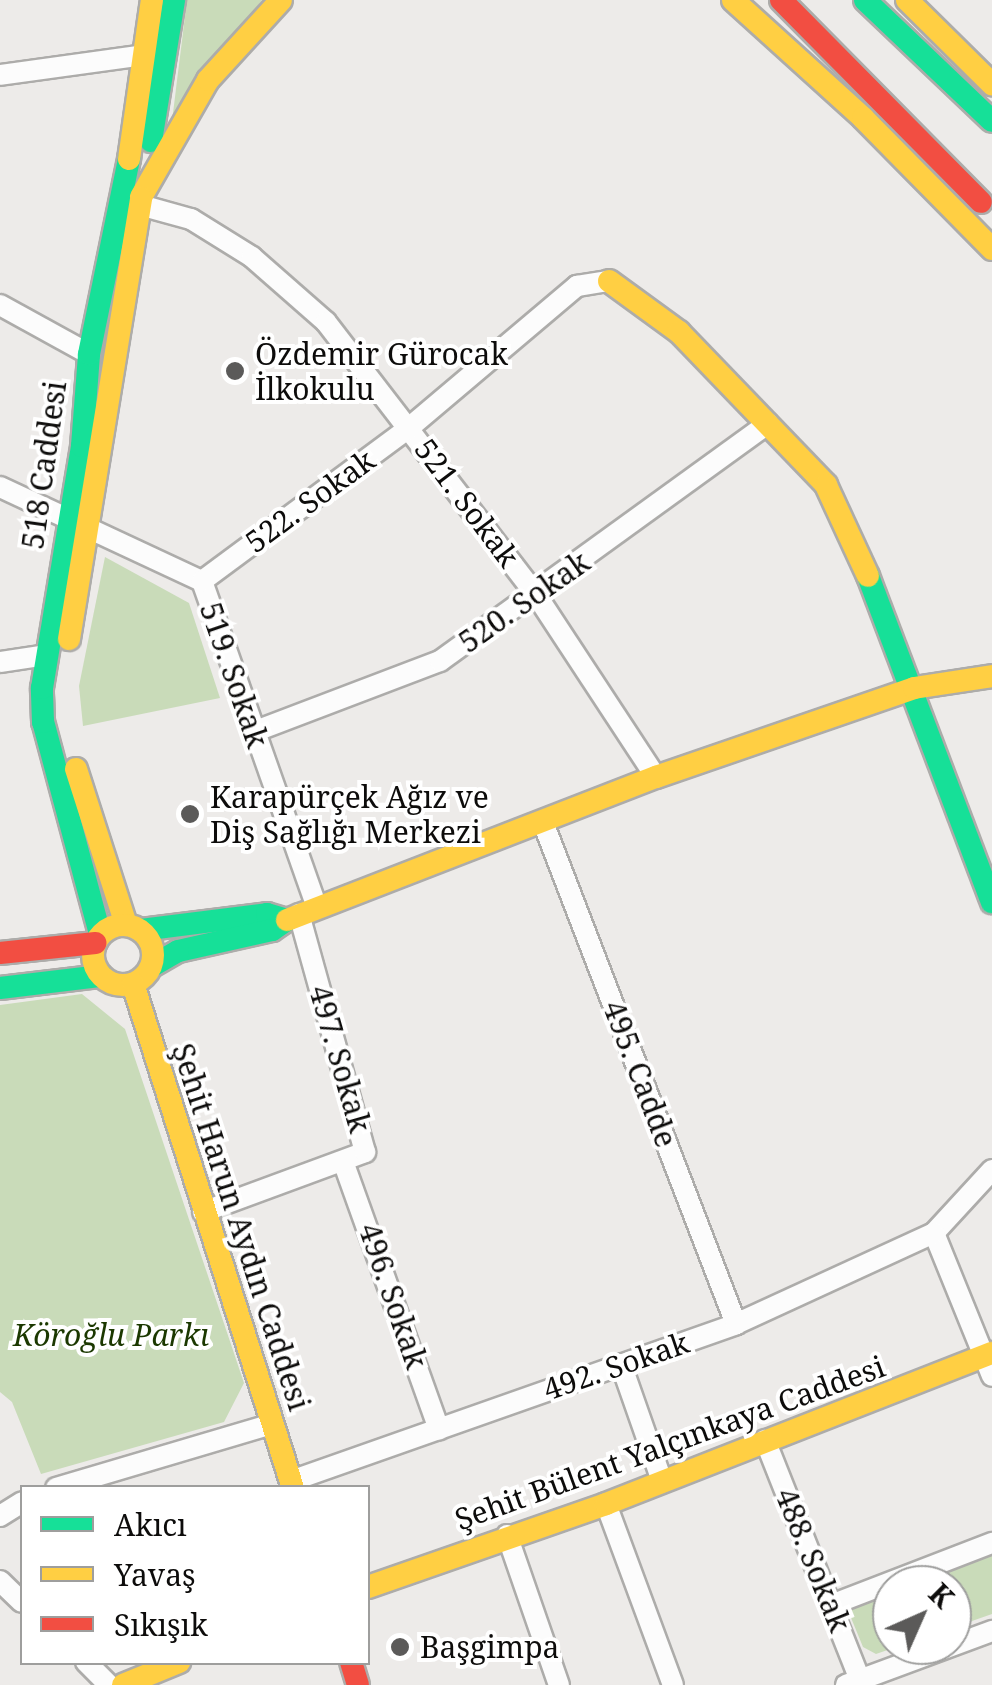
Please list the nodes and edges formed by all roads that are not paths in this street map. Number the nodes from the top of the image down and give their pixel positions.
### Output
1 (152, 0) edge
2 (174, 0) edge
3 (280, 0) edge
4 (733, 0) edge
5 (781, 0) edge
6 (865, 0) edge
7 (906, 0) edge
8 (145, 55) junction
9 (0, 75) edge
10 (992, 84) edge
11 (992, 121) edge
12 (141, 201) junction
13 (992, 215) edge
14 (992, 249) edge
15 (609, 281) joint
16 (0, 305) edge
17 (89, 354) junction
18 (768, 424) junction
19 (410, 427) junction
20 (0, 487) edge
21 (77, 526) junction
22 (202, 581) junction
23 (537, 596) junction
24 (48, 655) junction
25 (0, 662) edge
26 (992, 676) edge
27 (914, 688) junction
28 (253, 732) junction
29 (656, 777) junction
30 (544, 825) junction
31 (992, 902) edge
32 (301, 913) junction
33 (134, 928) junction
34 (98, 939) junction
35 (0, 954) edge
36 (152, 966) junction
37 (101, 976) junction
38 (133, 984) junction
39 (0, 988) edge
40 (344, 1164) junction
41 (992, 1170) edge
42 (203, 1212) junction
43 (934, 1233) junction
44 (736, 1324) junction
45 (990, 1363) edge
46 (621, 1364) junction
47 (272, 1424) junction
48 (439, 1428) junction
49 (766, 1440) junction
50 (662, 1481) junction
51 (292, 1484) edge
52 (66, 1485) edge
53 (606, 1504) junction
54 (506, 1536) junction
55 (992, 1544) edge
56 (0, 1581) edge
57 (370, 1586) edge
58 (20, 1600) edge
59 (831, 1605) junction
60 (992, 1631) edge
61 (89, 1665) edge
62 (171, 1665) edge
63 (853, 1682) edge
64 (110, 1685) edge
65 (123, 1685) edge
66 (559, 1685) edge
67 (673, 1685) edge

1 - 8 main road, 518 Caddesi
2 - 12 main road, 518 Caddesi
3 - 12 main road
4 - 14 main road
5 - 13 main road
6 - 11 main road
7 - 10 main road
8 - 9 street
8 - 17 main road, 518 Caddesi
12 - 19 street, 521. Sokak
12 - 21 main road, 518 Caddesi
15 - 18 main road
15 - 19 street, 522. Sokak
16 - 17 street
17 - 21 main road, 518 Caddesi
18 - 23 street, 520. Sokak
18 - 27 main road
19 - 22 street, 522. Sokak
19 - 23 street, 521. Sokak
20 - 21 street, 519. Sokak
21 - 22 street, 519. Sokak
21 - 24 main road, 518 Caddesi
21 - 33 main road, 518 Caddesi
22 - 28 street, 519. Sokak
23 - 28 street, 520. Sokak
23 - 29 street, 521. Sokak
24 - 25 street
24 - 34 main road, 518 Caddesi
26 - 27 main road
27 - 29 main road
27 - 31 main road
28 - 32 street, 519. Sokak
29 - 30 main road
30 - 32 main road
30 - 44 street, 495. Cadde
32 - 33 main road
32 - 36 main road
32 - 40 street, 497. Sokak
33 - 34 main road
33 - 36 main road
34 - 35 main road
34 - 37 main road
36 - 38 main road
37 - 38 main road
37 - 39 main road
38 - 42 main road, Şehit Harun Aydın Caddesi
40 - 42 street, 497. Sokak
40 - 48 street, 496. Sokak
41 - 43 street
42 - 47 main road, Şehit Harun Aydın Caddesi
43 - 44 street, 492. Sokak
43 - 45 street
44 - 46 street, 492. Sokak
45 - 49 main road, Şehit Bülent Yalçınkaya Caddesi
46 - 48 street, 492. Sokak
46 - 50 street
47 - 51 main road, Şehit Harun Aydın Caddesi
47 - 52 street
48 - 51 street, 492. Sokak
49 - 50 main road, Şehit Bülent Yalçınkaya Caddesi
49 - 59 street, 488. Sokak
50 - 53 main road, Şehit Bülent Yalçınkaya Caddesi
53 - 54 main road, Şehit Bülent Yalçınkaya Caddesi
53 - 67 street
54 - 57 main road, Şehit Bülent Yalçınkaya Caddesi
54 - 66 street
55 - 59 street
56 - 58 street
59 - 63 street, 488. Sokak
60 - 63 street
61 - 64 street
62 - 65 main road

